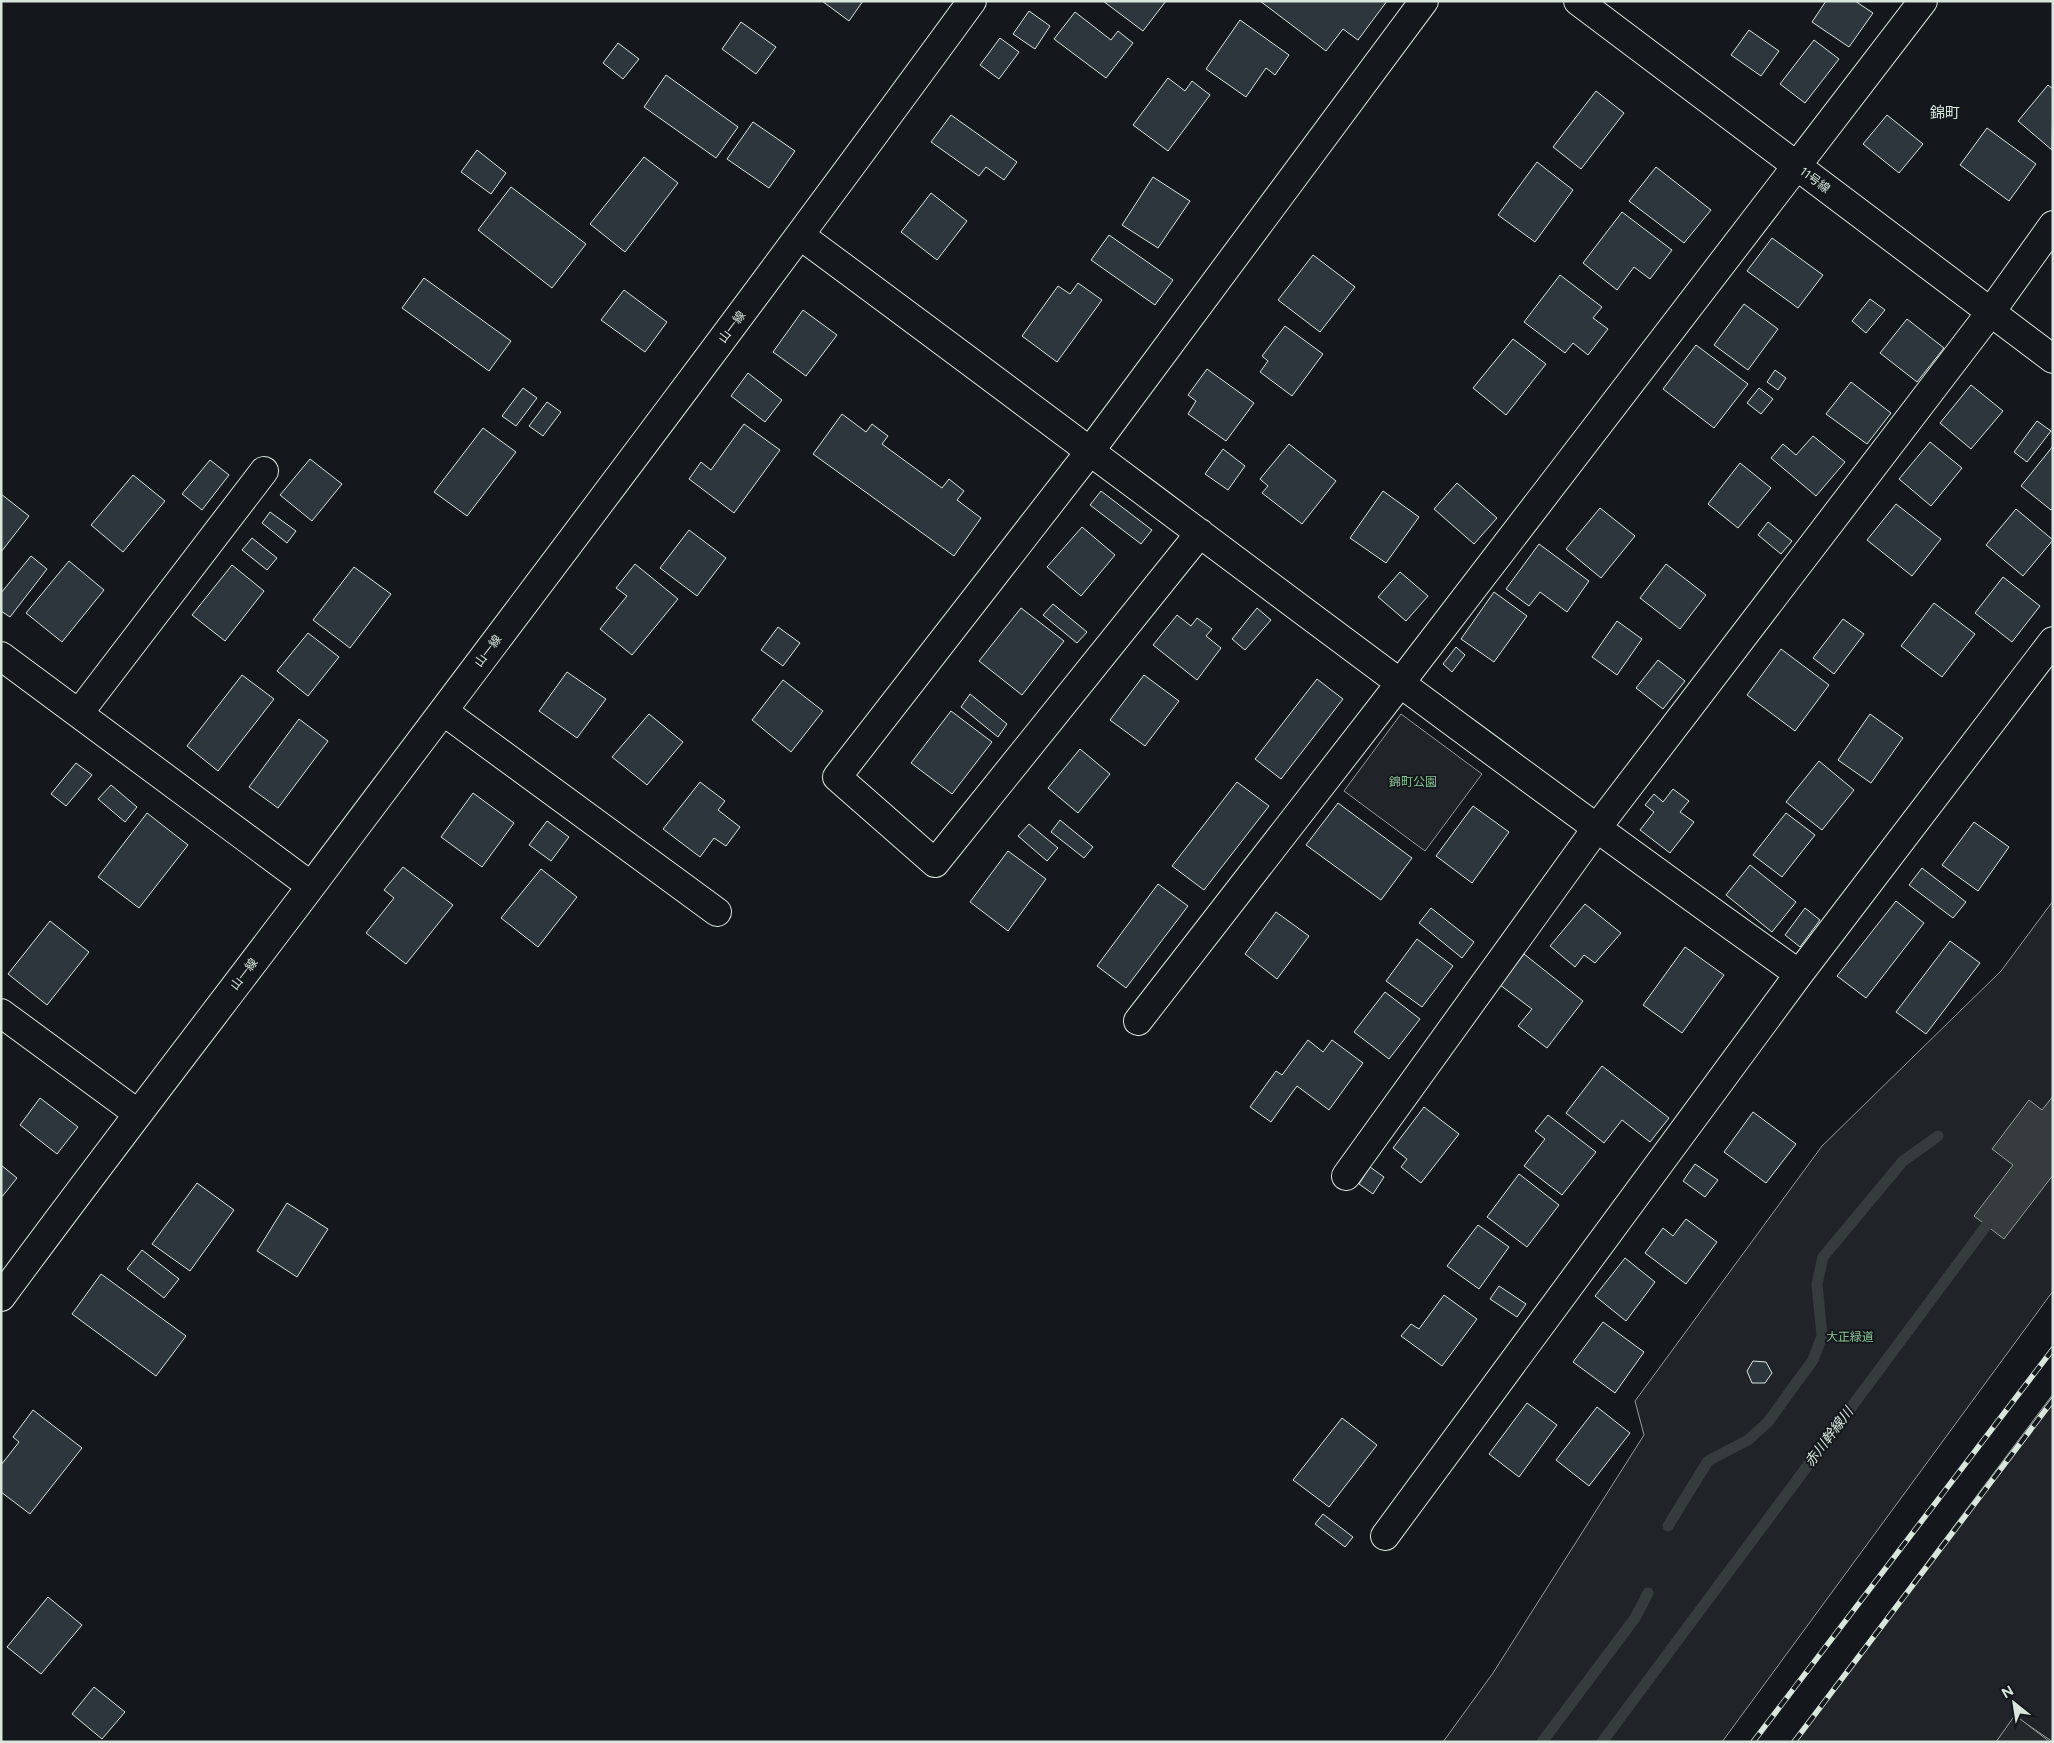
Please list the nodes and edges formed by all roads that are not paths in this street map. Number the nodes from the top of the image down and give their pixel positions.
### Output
1 (972, 1) edge
2 (1424, 1) edge
3 (1578, 1) edge
4 (1923, 1) edge
5 (1796, 166) junction
6 (2053, 226) edge
7 (801, 236) junction
8 (1990, 313) junction
9 (2053, 359) edge
10 (1091, 450) junction
11 (264, 472) dead end
12 (1200, 533) junction
13 (2053, 641) edge
14 (1, 656) edge
15 (1401, 682) junction
16 (443, 711) junction
17 (79, 713) junction
18 (1596, 829) junction
19 (311, 886) junction
20 (717, 912) dead end
21 (1799, 974) junction
22 (1, 1013) edge
23 (1138, 1021) dead end
24 (136, 1113) junction
25 (1346, 1176) dead end
26 (1, 1297) edge
27 (1386, 1536) dead end

1 - 7 street, 山一線
2 - 10 street
3 - 5 street, 11号線
4 - 5 street
5 - 8 street, 11号線
5 - 15 street
6 - 8 street
7 - 10 street
7 - 16 street, 山一線
8 - 9 street, 11号線
8 - 18 street
10 - 12 street
10 - 12 street
11 - 17 street
12 - 15 street
13 - 21 street
14 - 17 street
15 - 18 street
15 - 23 street
16 - 19 street, 山一線
16 - 20 street
17 - 19 street
18 - 21 street
18 - 25 street
19 - 24 street, 山一線
21 - 27 street
22 - 24 street
24 - 26 street, 山一線

